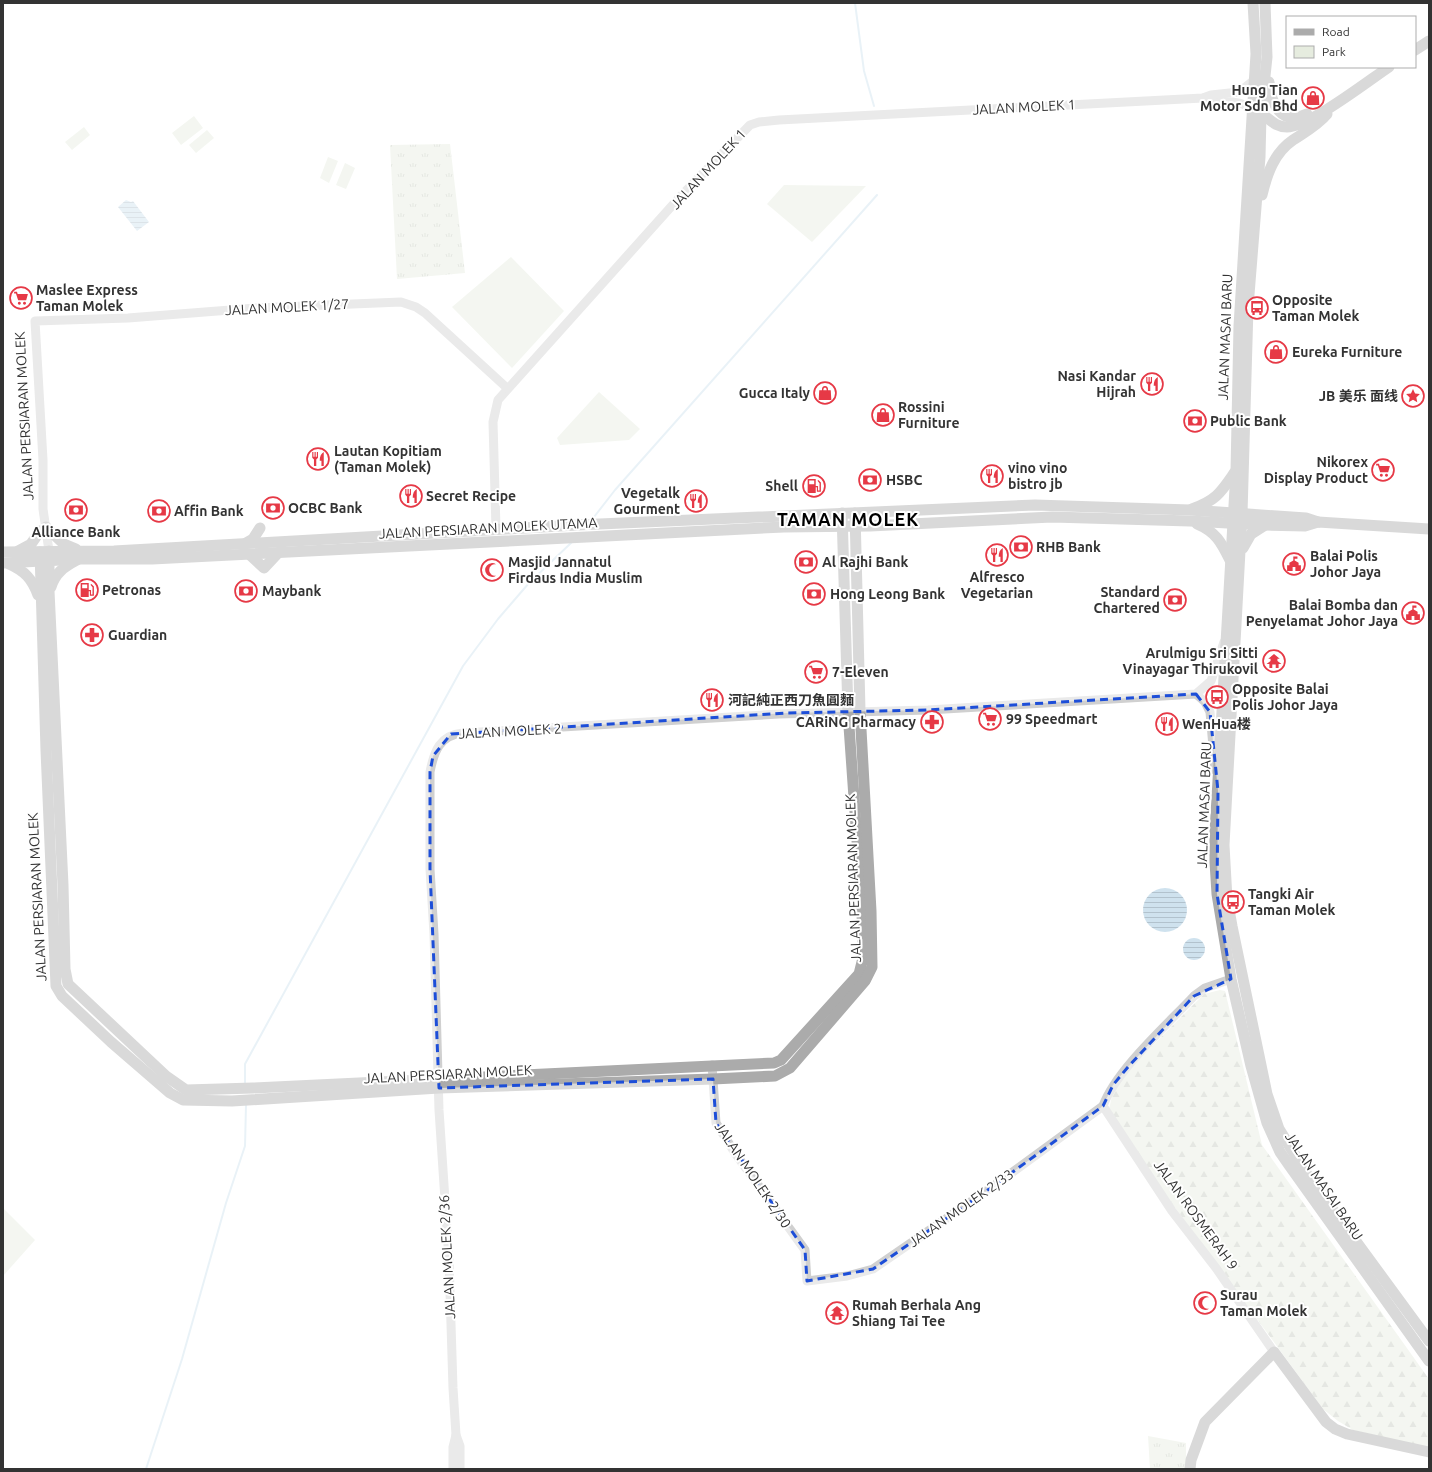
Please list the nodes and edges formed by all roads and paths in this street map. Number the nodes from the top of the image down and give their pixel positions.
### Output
1 (1253, 3) edge
2 (1265, 3) edge
3 (1429, 41) edge
4 (1416, 49) edge
5 (1267, 57) junction
6 (1387, 68) edge
7 (1253, 81) junction
8 (1361, 85) junction
9 (1203, 98) junction
10 (1334, 105) junction
11 (1256, 112) junction
12 (1254, 226) junction
13 (35, 321) joint
14 (507, 388) junction
15 (1236, 471) junction
16 (1243, 487) junction
17 (842, 513) junction
18 (855, 513) junction
19 (1190, 515) junction
20 (1237, 518) junction
21 (1265, 520) junction
22 (843, 526) junction
23 (857, 526) junction
24 (43, 529) junction
25 (1429, 529) edge
26 (496, 530) junction
27 (274, 541) junction
28 (262, 542) junction
29 (246, 543) junction
30 (3, 552) edge
31 (16, 552) junction
32 (278, 553) junction
33 (262, 554) junction
34 (82, 555) junction
35 (250, 555) junction
36 (44, 556) junction
37 (1235, 559) junction
38 (5, 563) edge
39 (49, 591) junction
40 (41, 605) junction
41 (1227, 632) junction
42 (1196, 694) junction
43 (860, 711) junction
44 (848, 712) junction
45 (1218, 791) junction
46 (1231, 979) junction
47 (1246, 997) junction
48 (712, 1065) junction
49 (713, 1079) junction
50 (439, 1083) junction
51 (1103, 1106) junction
52 (807, 1281) joint
53 (1429, 1341) edge
54 (1274, 1352) junction
55 (1429, 1361) edge
56 (456, 1435) junction
57 (1429, 1452) edge
58 (452, 1469) edge
59 (460, 1469) edge
60 (1190, 1469) edge

1 - 7 main road, JALAN MASAI BARU
2 - 5 main road, JALAN MASAI BARU
3 - 4 main road
5 - 8 main road
5 - 11 main road, JALAN MASAI BARU
6 - 8 main road
7 - 9 street, JALAN MOLEK 1
7 - 11 main road, JALAN MASAI BARU
8 - 10 main road
9 - 11 street, JALAN MOLEK 1
9 - 14 street, JALAN MOLEK 1
10 - 11 main road
10 - 12 main road
11 - 12 main road, JALAN MASAI BARU
11 - 15 main road, JALAN MASAI BARU
12 - 16 main road, JALAN MASAI BARU
13 - 14 street, JALAN MOLEK 1/27
13 - 24 street, JALAN PERSIARAN MOLEK
14 - 26 street, JALAN MOLEK 1
15 - 19 main road
15 - 20 main road, JALAN MASAI BARU
16 - 20 main road, JALAN MASAI BARU
16 - 21 main road
17 - 18 main road, JALAN PERSIARAN MOLEK UTAMA
17 - 22 main road, JALAN PERSIARAN MOLEK
17 - 26 main road, JALAN PERSIARAN MOLEK UTAMA
18 - 19 main road, JALAN PERSIARAN MOLEK UTAMA
18 - 23 main road, JALAN PERSIARAN MOLEK
19 - 20 main road, JALAN PERSIARAN MOLEK UTAMA
19 - 23 main road, JALAN PERSIARAN MOLEK UTAMA
19 - 37 main road
20 - 21 main road, JALAN PERSIARAN MOLEK UTAMA
20 - 37 main road, JALAN MASAI BARU
21 - 25 main road, JALAN PERSIARAN MOLEK UTAMA
21 - 37 main road
22 - 23 main road, JALAN PERSIARAN MOLEK UTAMA
22 - 32 main road, JALAN PERSIARAN MOLEK UTAMA
22 - 44 main road, JALAN PERSIARAN MOLEK
23 - 43 main road, JALAN PERSIARAN MOLEK
24 - 31 main road
24 - 34 main road
24 - 36 street, JALAN PERSIARAN MOLEK
26 - 27 main road, JALAN PERSIARAN MOLEK UTAMA
27 - 28 main road, JALAN PERSIARAN MOLEK UTAMA
27 - 29 main road
28 - 29 main road, JALAN PERSIARAN MOLEK UTAMA
28 - 32 main road
29 - 33 main road
29 - 34 main road, JALAN PERSIARAN MOLEK UTAMA
30 - 31 main road
31 - 36 main road
32 - 33 main road, JALAN PERSIARAN MOLEK UTAMA
32 - 35 main road
33 - 35 main road, JALAN PERSIARAN MOLEK UTAMA
34 - 35 main road, JALAN PERSIARAN MOLEK UTAMA
34 - 36 main road
34 - 39 main road
36 - 38 main road
36 - 39 main road, JALAN PERSIARAN MOLEK
36 - 40 main road, JALAN PERSIARAN MOLEK
37 - 41 main road, JALAN MASAI BARU
37 - 47 main road, JALAN MASAI BARU
38 - 40 main road
39 - 50 main road, JALAN PERSIARAN MOLEK
40 - 50 main road, JALAN PERSIARAN MOLEK
41 - 42 street
41 - 45 main road, JALAN MASAI BARU
42 - 43 street, JALAN MOLEK 2
42 - 45 street
43 - 44 street, JALAN MOLEK 2
43 - 49 main road, JALAN PERSIARAN MOLEK
44 - 48 main road, JALAN PERSIARAN MOLEK
44 - 50 street, JALAN MOLEK 2
45 - 46 main road, JALAN MASAI BARU
46 - 47 main road
46 - 51 street
46 - 55 main road, JALAN MASAI BARU
47 - 53 main road, JALAN MASAI BARU
48 - 49 street, JALAN MOLEK 2/30
48 - 50 main road, JALAN PERSIARAN MOLEK
49 - 50 main road, JALAN PERSIARAN MOLEK
49 - 52 street, JALAN MOLEK 2/30
50 - 56 street, JALAN MOLEK 2/36
51 - 52 street, JALAN MOLEK 2/33
51 - 54 street, JALAN ROSMERAH 9
54 - 57 main road, JALAN ROSMERAH 9
54 - 60 main road
56 - 58 street, JALAN MOLEK 2/36
56 - 59 street, JALAN MOLEK 2/36

